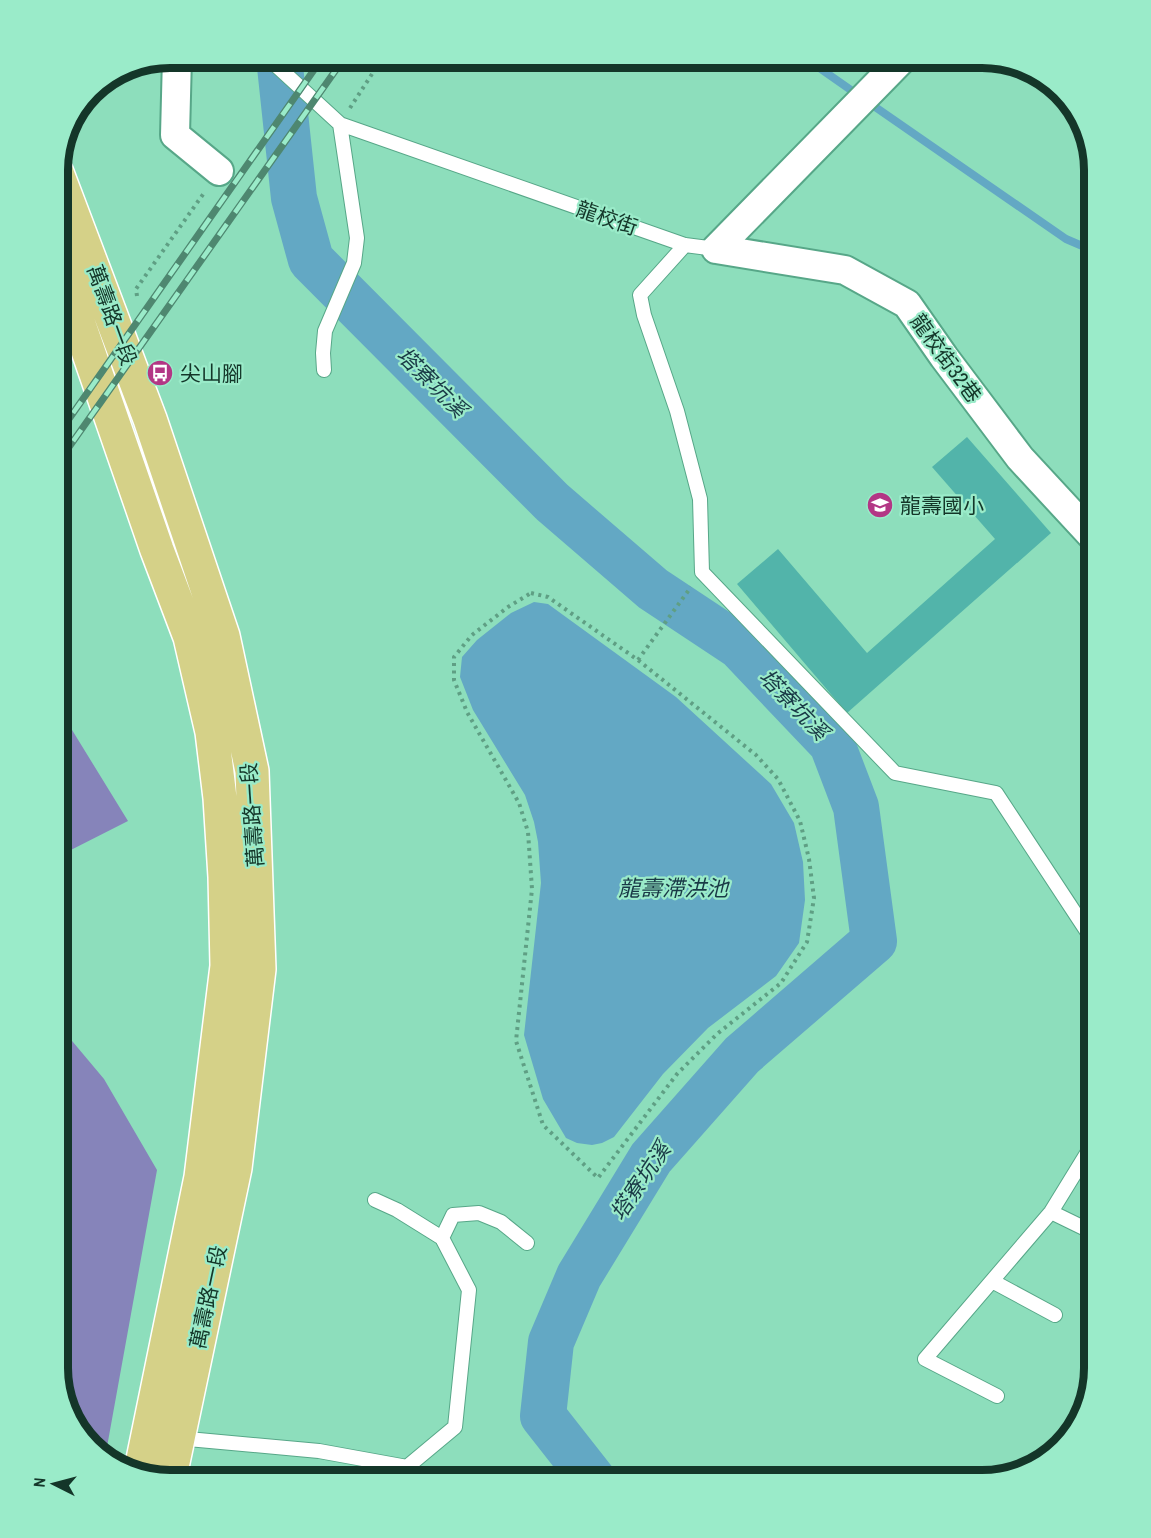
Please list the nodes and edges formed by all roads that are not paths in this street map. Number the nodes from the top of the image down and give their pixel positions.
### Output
1 (177, 68) edge
2 (279, 68) edge
3 (893, 68) edge
4 (340, 124) junction
5 (219, 171) road end
6 (68, 202) edge
7 (685, 245) junction
8 (716, 249) junction
9 (68, 292) edge
10 (324, 370) dead end
11 (1084, 527) edge
12 (1084, 927) edge
13 (1084, 1158) edge
14 (375, 1200) dead end
15 (1051, 1212) junction
16 (1084, 1228) edge
17 (442, 1238) junction
18 (527, 1243) dead end
19 (992, 1281) junction
20 (1055, 1315) dead end
21 (997, 1396) dead end
22 (165, 1434) junction
23 (144, 1467) edge
24 (169, 1470) edge

1 - 5 street
2 - 4 lane, 龍校街
3 - 8 street
4 - 7 lane, 龍校街
4 - 10 lane
6 - 22 main road, 萬壽路一段
7 - 8 lane, 龍校街
7 - 12 lane
8 - 11 street, 龍校街32巷
9 - 22 main road, 萬壽路一段
13 - 15 lane
14 - 17 lane
15 - 16 lane
15 - 19 lane
17 - 18 lane
17 - 22 lane
19 - 20 lane
19 - 21 lane
22 - 23 main road, 萬壽路一段
22 - 24 main road, 萬壽路一段

